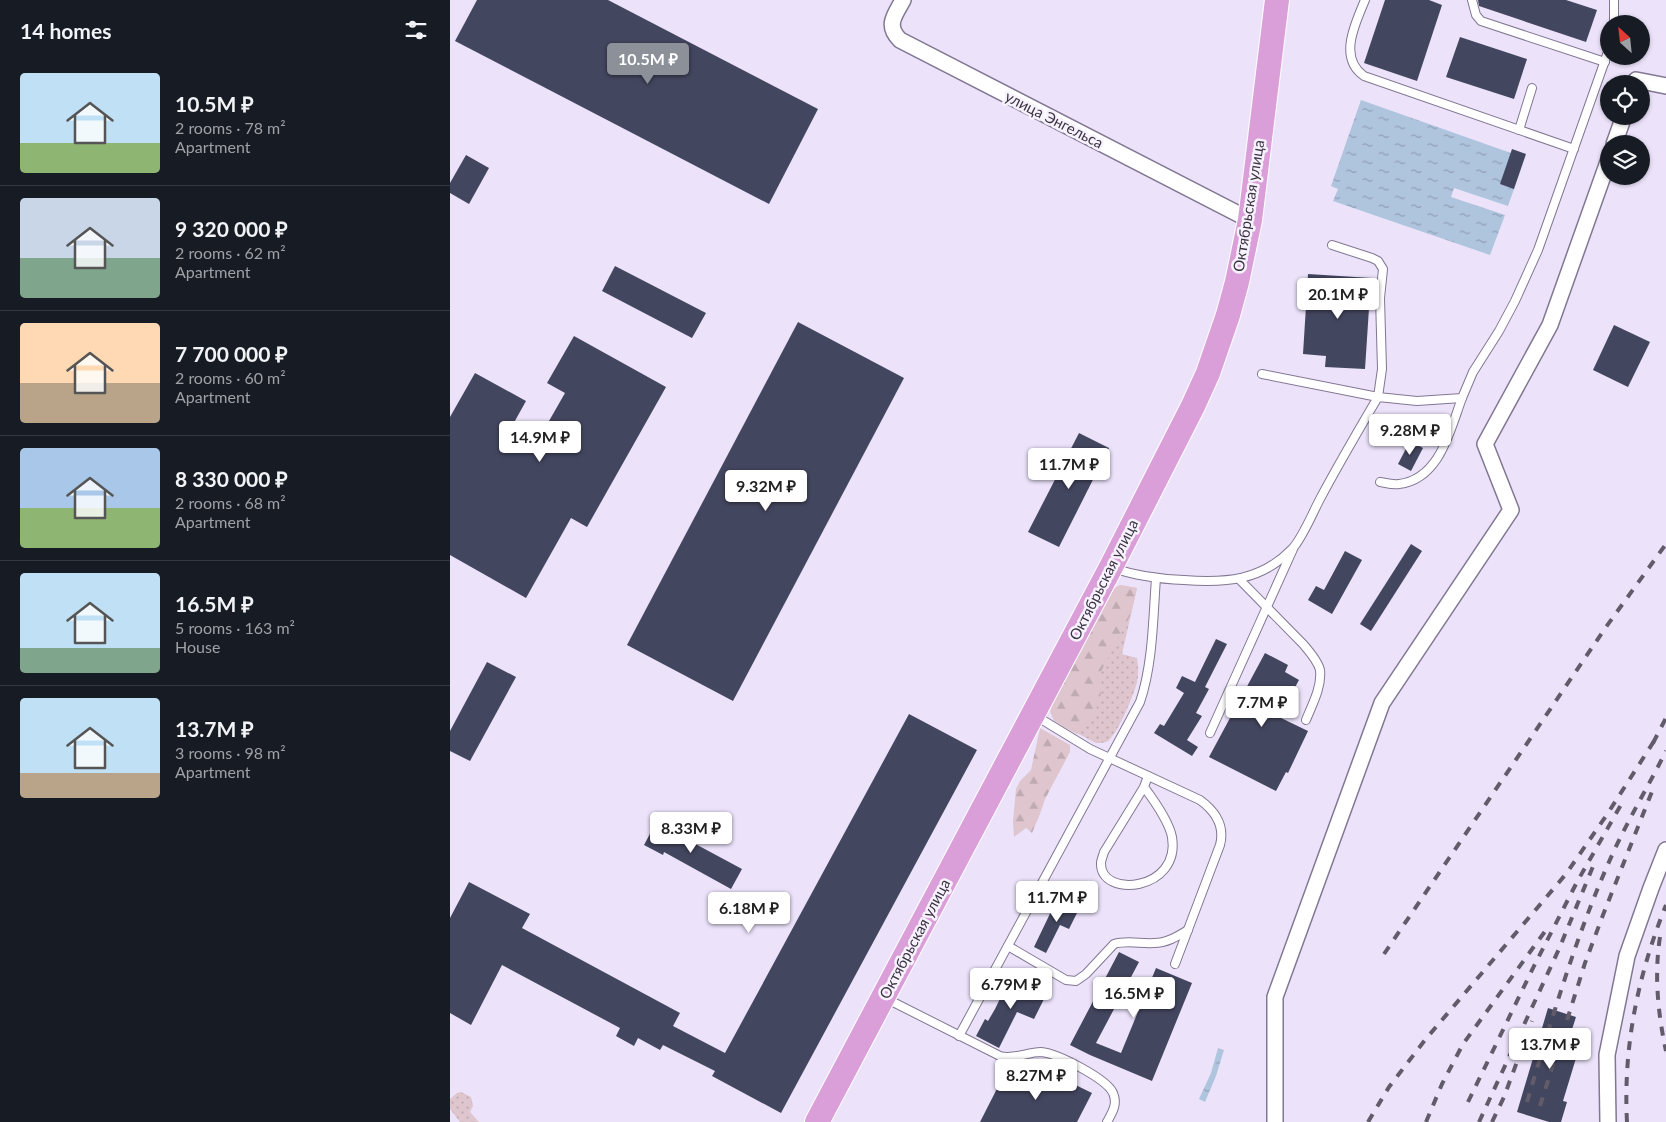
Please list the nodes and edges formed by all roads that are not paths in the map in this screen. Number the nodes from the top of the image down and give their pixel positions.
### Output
1 (903, 0) edge
2 (1277, 0) edge
3 (1365, 0) edge
4 (1472, 0) edge
5 (1614, 0) edge
6 (1614, 15) edge
7 (1600, 60) edge
8 (1604, 65) edge
9 (1650, 83) edge
10 (1666, 86) edge
11 (1532, 88) dead end
12 (1519, 130) junction
13 (1574, 149) junction
14 (1600, 183) edge
15 (1250, 220) junction
16 (1332, 245) dead end
17 (1262, 374) dead end
18 (1378, 397) junction
19 (1462, 398) junction
20 (1380, 482) dead end
21 (1294, 548) junction
22 (1111, 567) junction
23 (1156, 578) junction
24 (1239, 579) junction
25 (1267, 608) junction
26 (1034, 715) junction
27 (1306, 720) dead end
28 (1210, 733) dead end
29 (1109, 758) junction
30 (1148, 776) junction
31 (1144, 787) junction
32 (1666, 850) edge
33 (1188, 930) junction
34 (1008, 946) junction
35 (1175, 964) dead end
36 (883, 997) junction
37 (959, 1036) junction
38 (817, 1122) edge
39 (1107, 1122) edge
40 (1274, 1122) edge
41 (1608, 1122) edge

1 - 15 street, улица Энгельса
2 - 15 main road, Октябрьская улица
3 - 12 lane
4 - 7 lane
5 - 6 lane
8 - 13 lane
9 - 10 street
11 - 12 lane
12 - 13 lane
13 - 19 lane
14 - 40 street
15 - 22 main road, Октябрьская улица
16 - 18 lane
17 - 18 lane
18 - 19 lane
18 - 21 lane
19 - 20 lane
21 - 24 lane
21 - 25 lane
22 - 23 lane
22 - 26 main road, Октябрьская улица
23 - 24 lane
23 - 29 lane
24 - 25 lane
25 - 27 lane
25 - 28 lane
26 - 29 lane
26 - 36 main road, Октябрьская улица
29 - 30 lane
29 - 34 lane
30 - 31 lane
30 - 33 lane
31 - 31 lane
32 - 41 street
33 - 34 lane
33 - 35 lane
34 - 37 lane
36 - 37 lane
36 - 38 main road, Октябрьская улица
37 - 39 lane

